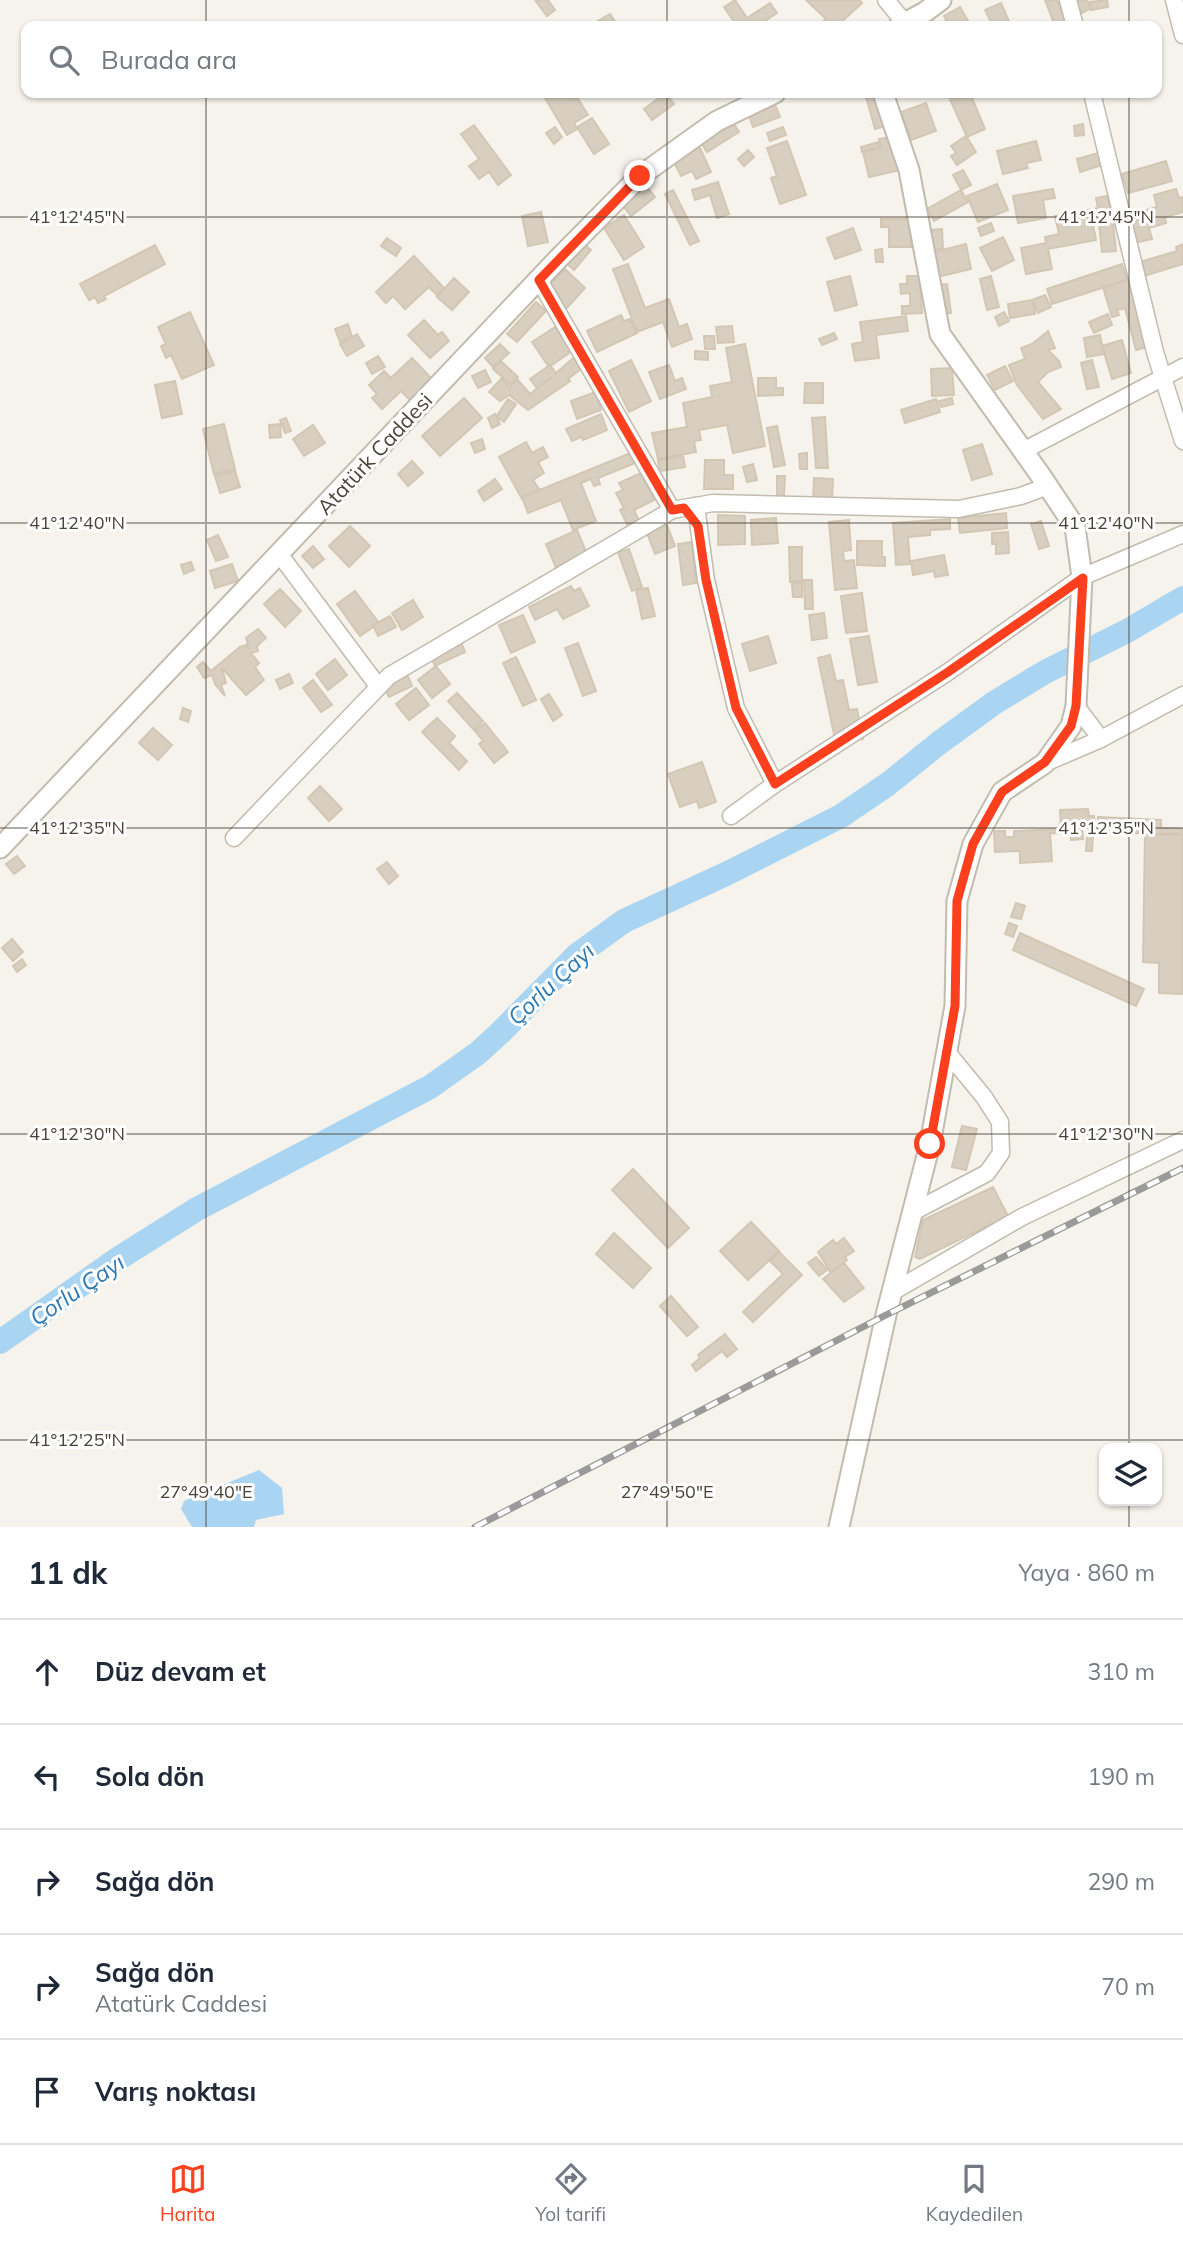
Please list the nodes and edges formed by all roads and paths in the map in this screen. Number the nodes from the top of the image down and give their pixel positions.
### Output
1 (886, 0) edge
2 (941, 0) edge
3 (1068, 0) edge
4 (1174, 0) edge
5 (899, 21) edge
6 (909, 21) edge
7 (1074, 21) edge
8 (1183, 34) edge
9 (765, 98) edge
10 (885, 98) edge
11 (1093, 98) edge
12 (539, 280) junction
13 (1183, 367) edge
14 (1163, 379) junction
15 (1183, 441) edge
16 (1023, 451) junction
17 (1048, 486) junction
18 (684, 508) junction
19 (1183, 534) edge
20 (280, 555) junction
21 (1083, 578) junction
22 (378, 686) junction
23 (1183, 695) edge
24 (1076, 706) junction
25 (1101, 739) junction
26 (1045, 762) junction
27 (775, 784) junction
28 (731, 816) dead end
29 (234, 838) dead end
30 (0, 848) edge
31 (947, 1052) junction
32 (1183, 1140) edge
33 (913, 1212) junction
34 (894, 1291) junction
35 (838, 1527) edge

1 - 5 street
2 - 6 street
3 - 7 street
4 - 8 street
9 - 12 street, Atatürk Caddesi
10 - 16 street
11 - 14 street
12 - 18 street
12 - 20 street, Atatürk Caddesi
13 - 14 street
14 - 15 street
14 - 16 street
16 - 17 street
17 - 18 street
17 - 21 street
18 - 22 street
18 - 27 street
19 - 21 street
20 - 22 street
20 - 30 street, Atatürk Caddesi
21 - 24 street
21 - 27 street
22 - 29 street
23 - 25 street
24 - 25 street
24 - 26 street
25 - 26 street
26 - 31 street
27 - 28 street
31 - 33 street
31 - 33 street
32 - 34 street
33 - 34 street
34 - 35 street

